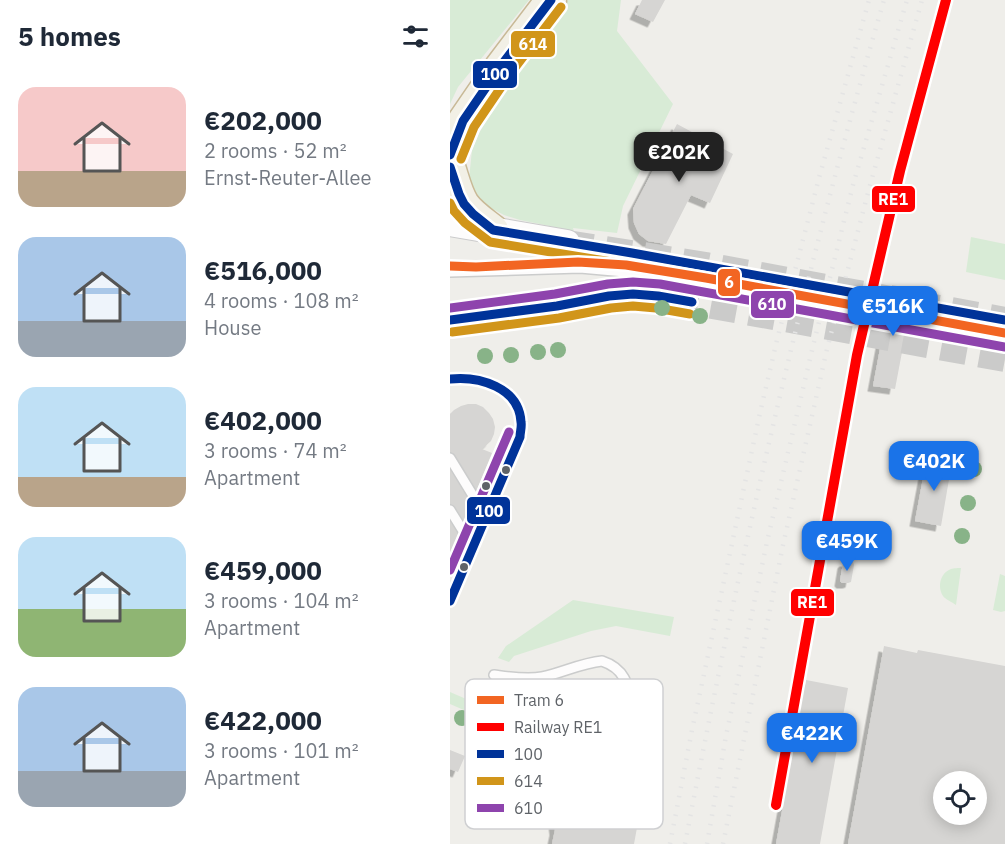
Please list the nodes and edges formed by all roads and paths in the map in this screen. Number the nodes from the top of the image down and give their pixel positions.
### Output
1 (551, 0) edge
2 (450, 155) edge
3 (450, 167) edge
4 (450, 223) edge
5 (492, 230) junction
6 (567, 243) tunnel mouth
7 (450, 272) edge
8 (557, 306) tunnel mouth
9 (450, 320) edge
10 (1005, 340) edge
11 (450, 379) edge
12 (450, 458) edge
13 (450, 510) edge
14 (486, 517) junction
15 (473, 547) junction
16 (450, 559) edge
17 (461, 576) junction
18 (450, 601) edge
19 (502, 679) edge
20 (623, 679) edge

1 - 2 highway
3 - 5 highway
4 - 5 main road
5 - 6 main road
7 - 10 lane
8 - 9 main road
11 - 14 lane
12 - 14 lane
13 - 15 lane
14 - 15 lane
15 - 17 lane
16 - 17 lane
17 - 18 lane
19 - 20 lane

